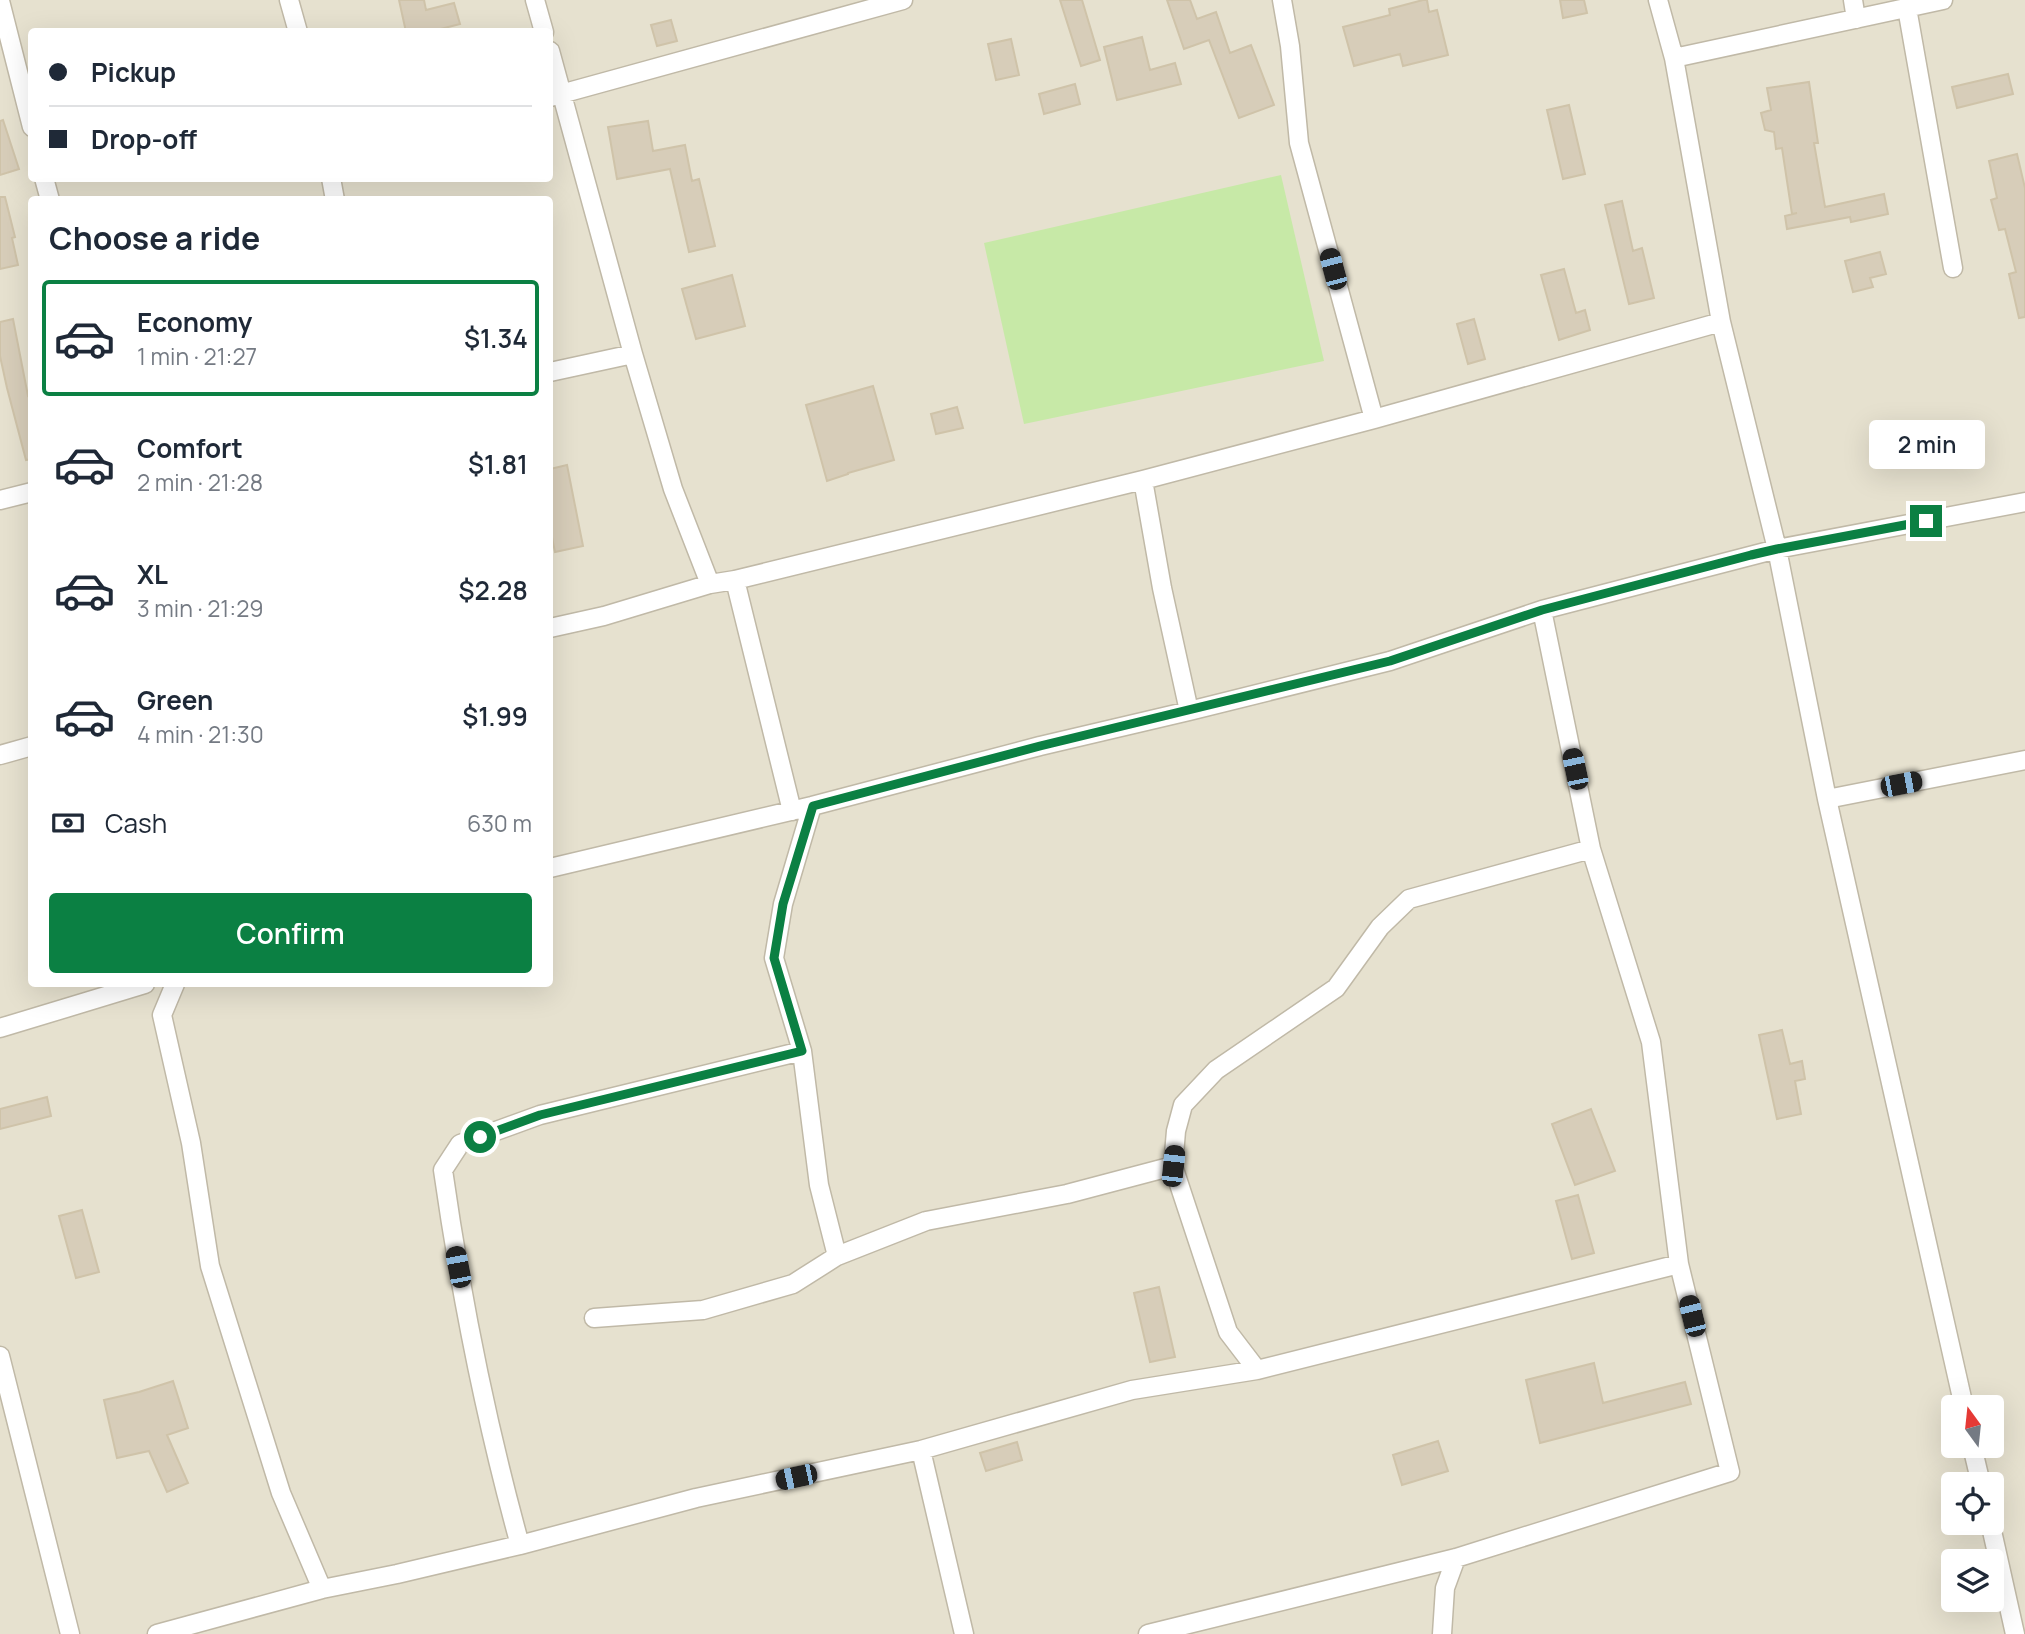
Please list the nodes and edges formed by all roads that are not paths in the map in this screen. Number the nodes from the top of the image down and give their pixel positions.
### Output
1 (289, 0) edge
2 (535, 0) edge
3 (903, 0) edge
4 (1282, 0) edge
5 (1658, 0) edge
6 (1853, 0) edge
7 (1943, 0) edge
8 (0, 1) edge
9 (1907, 8) junction
10 (1856, 19) junction
11 (297, 28) edge
12 (543, 28) edge
13 (1674, 58) junction
14 (553, 77) edge
15 (555, 95) edge
16 (28, 104) edge
17 (1953, 268) dead end
18 (1721, 322) junction
19 (633, 354) junction
20 (553, 371) edge
21 (1374, 419) junction
22 (1143, 480) junction
23 (28, 493) edge
24 (0, 500) edge
25 (2025, 502) edge
26 (1777, 549) junction
27 (735, 580) junction
28 (710, 584) junction
29 (1542, 610) junction
30 (553, 627) edge
31 (1189, 711) junction
32 (28, 747) edge
33 (0, 755) edge
34 (2025, 760) edge
35 (1827, 799) junction
36 (813, 806) junction
37 (792, 811) junction
38 (1591, 849) junction
39 (553, 867) edge
40 (135, 987) edge
41 (174, 987) edge
42 (0, 1028) edge
43 (802, 1051) junction
44 (1173, 1166) junction
45 (837, 1256) junction
46 (1679, 1264) junction
47 (594, 1318) dead end
48 (0, 1356) edge
49 (1257, 1370) junction
50 (1961, 1395) edge
51 (921, 1450) junction
52 (1993, 1535) edge
53 (520, 1545) junction
54 (1456, 1558) junction
55 (322, 1589) junction
56 (70, 1634) edge
57 (157, 1634) edge
58 (964, 1634) edge
59 (1147, 1634) edge
60 (1442, 1634) edge
61 (2015, 1634) edge

1 - 11 street
2 - 12 street
3 - 15 street
4 - 21 street
5 - 13 street
6 - 10 street
7 - 9 street
8 - 16 street
9 - 10 street
9 - 17 street
10 - 13 street
13 - 18 street
14 - 15 street
15 - 19 street
18 - 21 street
18 - 26 street
19 - 20 street
19 - 28 street
21 - 22 street
22 - 27 street
22 - 31 street
23 - 24 street
25 - 26 street
26 - 29 street
26 - 35 street
27 - 28 street
27 - 37 street
28 - 30 street
29 - 31 street
29 - 38 street
31 - 36 street
32 - 33 street
34 - 35 street
35 - 50 street
36 - 37 street
36 - 43 street
37 - 39 street
38 - 44 street
38 - 46 street
40 - 42 street
41 - 55 street
43 - 45 street
43 - 53 street
44 - 45 street
44 - 49 street
45 - 47 street
46 - 49 street
46 - 54 street
48 - 56 street
49 - 51 street
51 - 53 street
51 - 58 street
52 - 61 street
53 - 55 street
54 - 59 street
54 - 60 street
55 - 57 street

